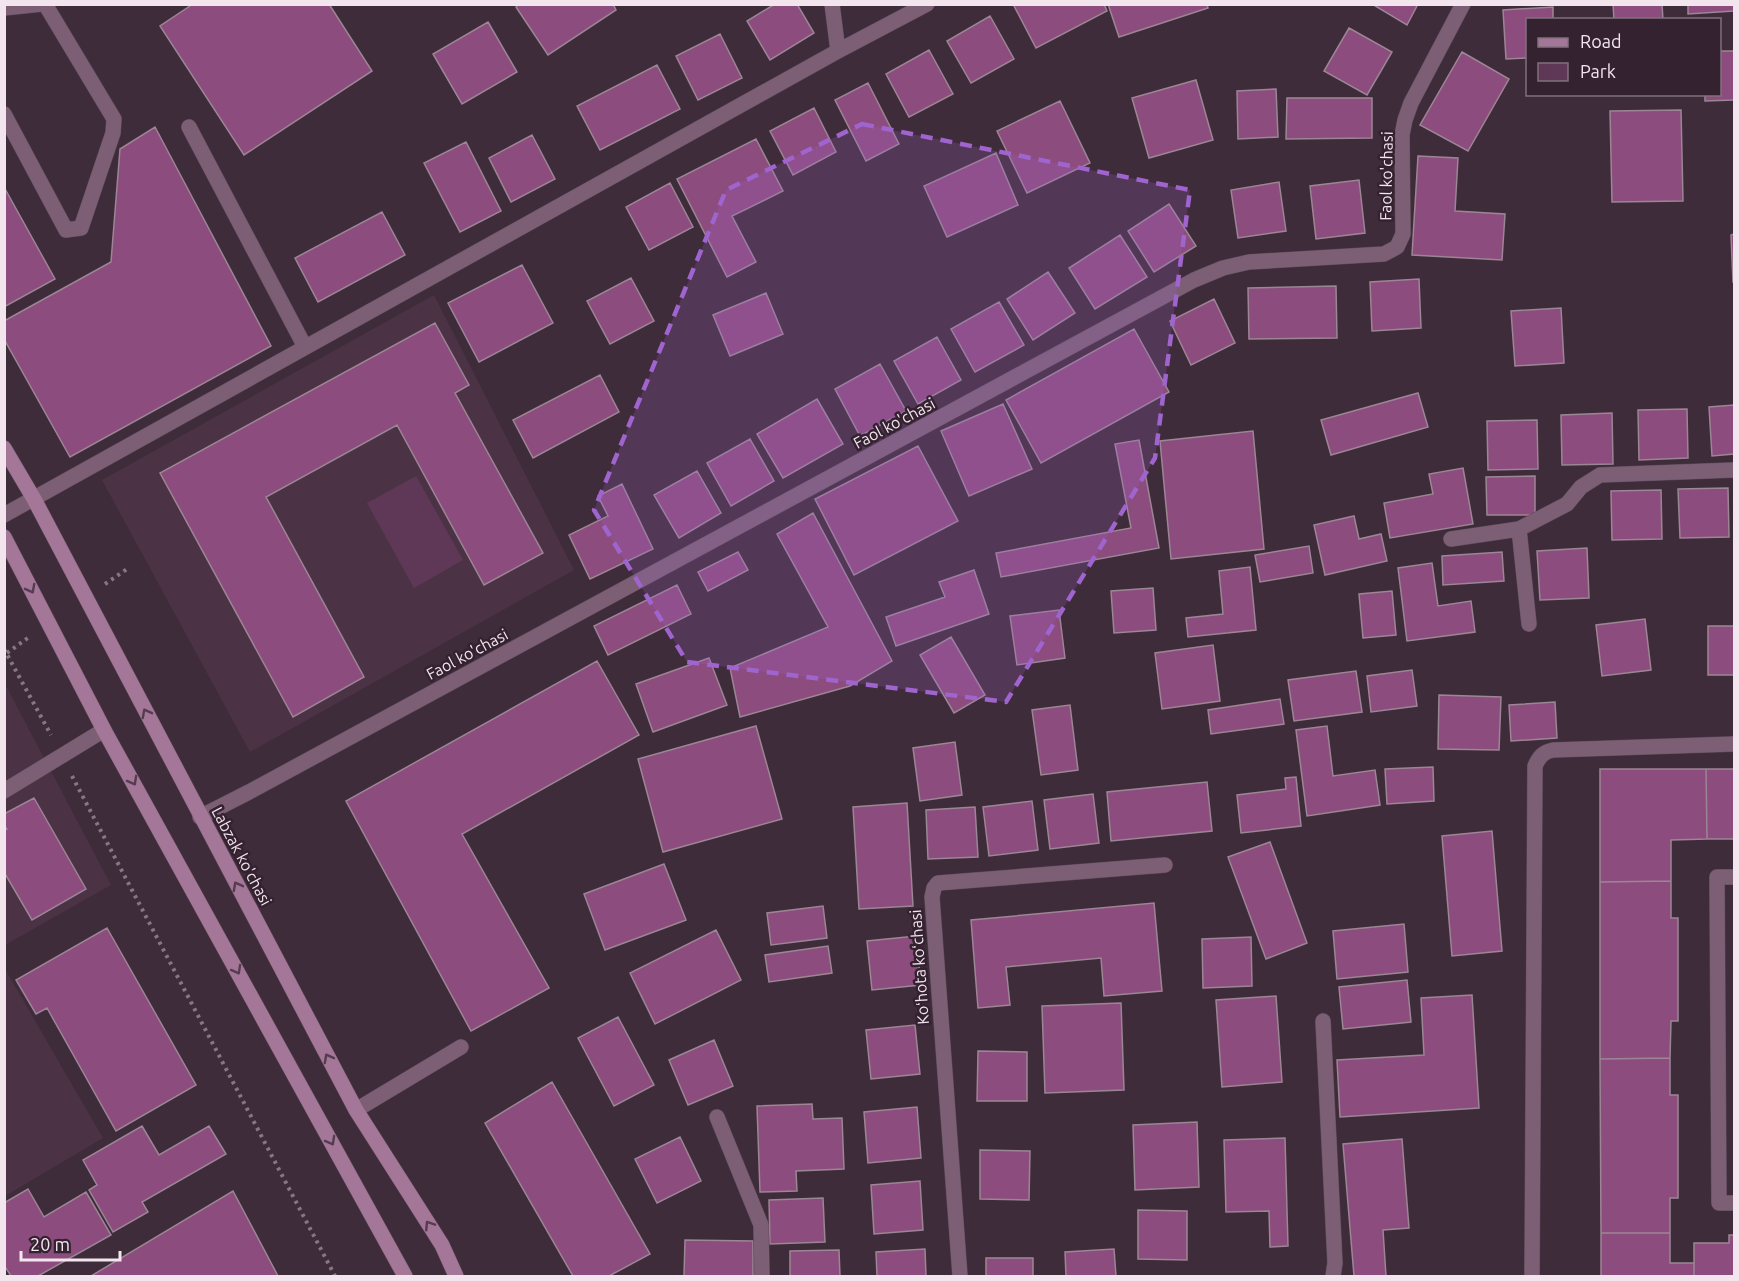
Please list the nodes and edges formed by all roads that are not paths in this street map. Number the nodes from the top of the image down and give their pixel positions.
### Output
1 (43, 4) edge
2 (832, 4) edge
3 (927, 4) edge
4 (1463, 4) edge
5 (4, 8) edge
6 (838, 51) junction
7 (4, 114) edge
8 (189, 127) dead end
9 (305, 347) junction
10 (4, 448) edge
11 (1734, 470) edge
12 (34, 499) junction
13 (4, 515) edge
14 (1519, 529) junction
15 (4, 537) edge
16 (1452, 539) dead end
17 (1529, 624) dead end
18 (104, 730) junction
19 (1734, 744) edge
20 (4, 790) edge
21 (200, 817) junction
22 (1165, 865) dead end
23 (1734, 877) edge
24 (1323, 1021) dead end
25 (461, 1047) dead end
26 (356, 1110) junction
27 (717, 1117) dead end
28 (1734, 1203) edge
29 (405, 1276) edge
30 (456, 1276) edge
31 (762, 1276) edge
32 (960, 1276) edge
33 (1334, 1276) edge
34 (1532, 1276) edge

1 - 5 street
1 - 7 street
2 - 6 street
3 - 6 street
4 - 21 street, Faol ko'chasi
6 - 9 street
8 - 9 street
9 - 12 street
10 - 12 main road, Labzak ko'chasi
11 - 14 street
12 - 13 street
21 -> 12 main road, Labzak ko'chasi
14 - 16 street
14 - 17 street
15 -> 18 main road
18 - 20 street
18 -> 29 main road
19 - 34 street
26 -> 21 main road, Labzak ko'chasi
22 - 32 street, Koʻhota koʻchasi
23 - 28 street
24 - 33 street
25 - 26 street
30 -> 26 main road, Labzak ko'chasi
27 - 31 street

